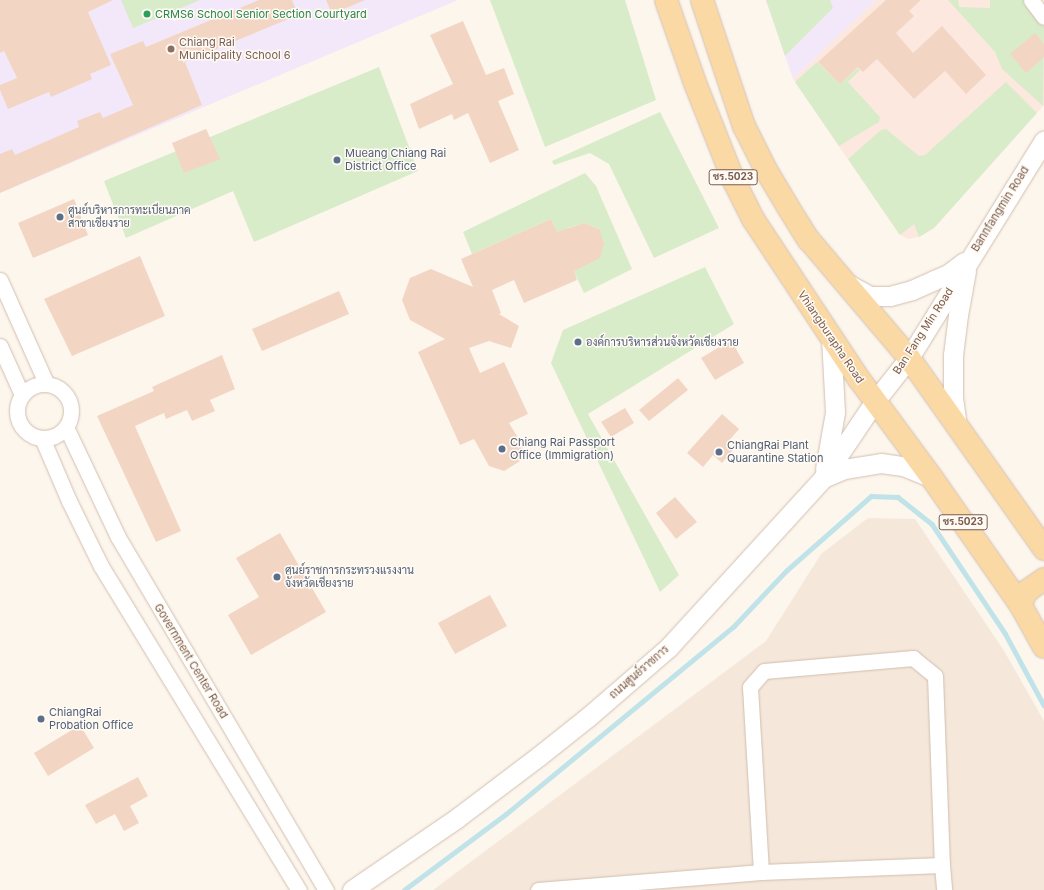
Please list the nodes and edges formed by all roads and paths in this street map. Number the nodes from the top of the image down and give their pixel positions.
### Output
1 (666, 0) edge
2 (702, 0) edge
3 (1031, 0) edge
4 (1044, 17) edge
5 (1042, 146) edge
6 (784, 200) junction
7 (753, 219) junction
8 (969, 258) junction
9 (0, 280) edge
10 (845, 282) junction
11 (831, 338) junction
12 (0, 346) edge
13 (909, 358) junction
14 (46, 384) junction
15 (22, 395) junction
16 (875, 401) junction
17 (957, 426) junction
18 (66, 427) junction
19 (42, 438) junction
20 (823, 478) junction
21 (932, 478) junction
22 (1044, 549) edge
23 (1044, 579) edge
24 (1020, 604) junction
25 (1044, 647) edge
26 (942, 864) junction
27 (761, 872) junction
28 (299, 890) edge
29 (326, 890) edge
30 (352, 890) edge
31 (538, 890) edge
32 (944, 890) edge

1 - 7 main road, Vhiangburapha Road / ชร.5023
2 - 6 main road, ชร.5023
3 - 4 street
5 - 8 street, Bannfangmin Road
6 - 7 main road
6 - 10 main road, ชร.5023
7 - 11 main road, Vhiangburapha Road / ชร.5023
8 - 10 street
8 - 13 street, Ban Fang Min Road
8 - 17 street
9 - 14 street
10 - 13 main road, ชร.5023
11 - 16 main road, Vhiangburapha Road / ชร.5023
11 - 20 street
12 - 15 street
13 - 16 street, Ban Fang Min Road
13 - 17 main road, ชร.5023
14 - 15 street
14 - 18 street
15 - 19 street
16 - 20 street, ถนนศูนย์ราชการ
16 - 21 main road, Vhiangburapha Road / ชร.5023
17 - 22 main road, ชร.5023
18 - 19 street
18 - 29 street, Government Center Road
19 - 28 street
20 - 21 street
20 - 30 street, ถนนศูนย์ราชการ
21 - 24 main road, Vhiangburapha Road / ชร.5023
23 - 24 main road
24 - 25 main road, Vhiangburapha Road / ชร.5023
26 - 27 street
26 - 27 street
26 - 32 street
27 - 31 street

